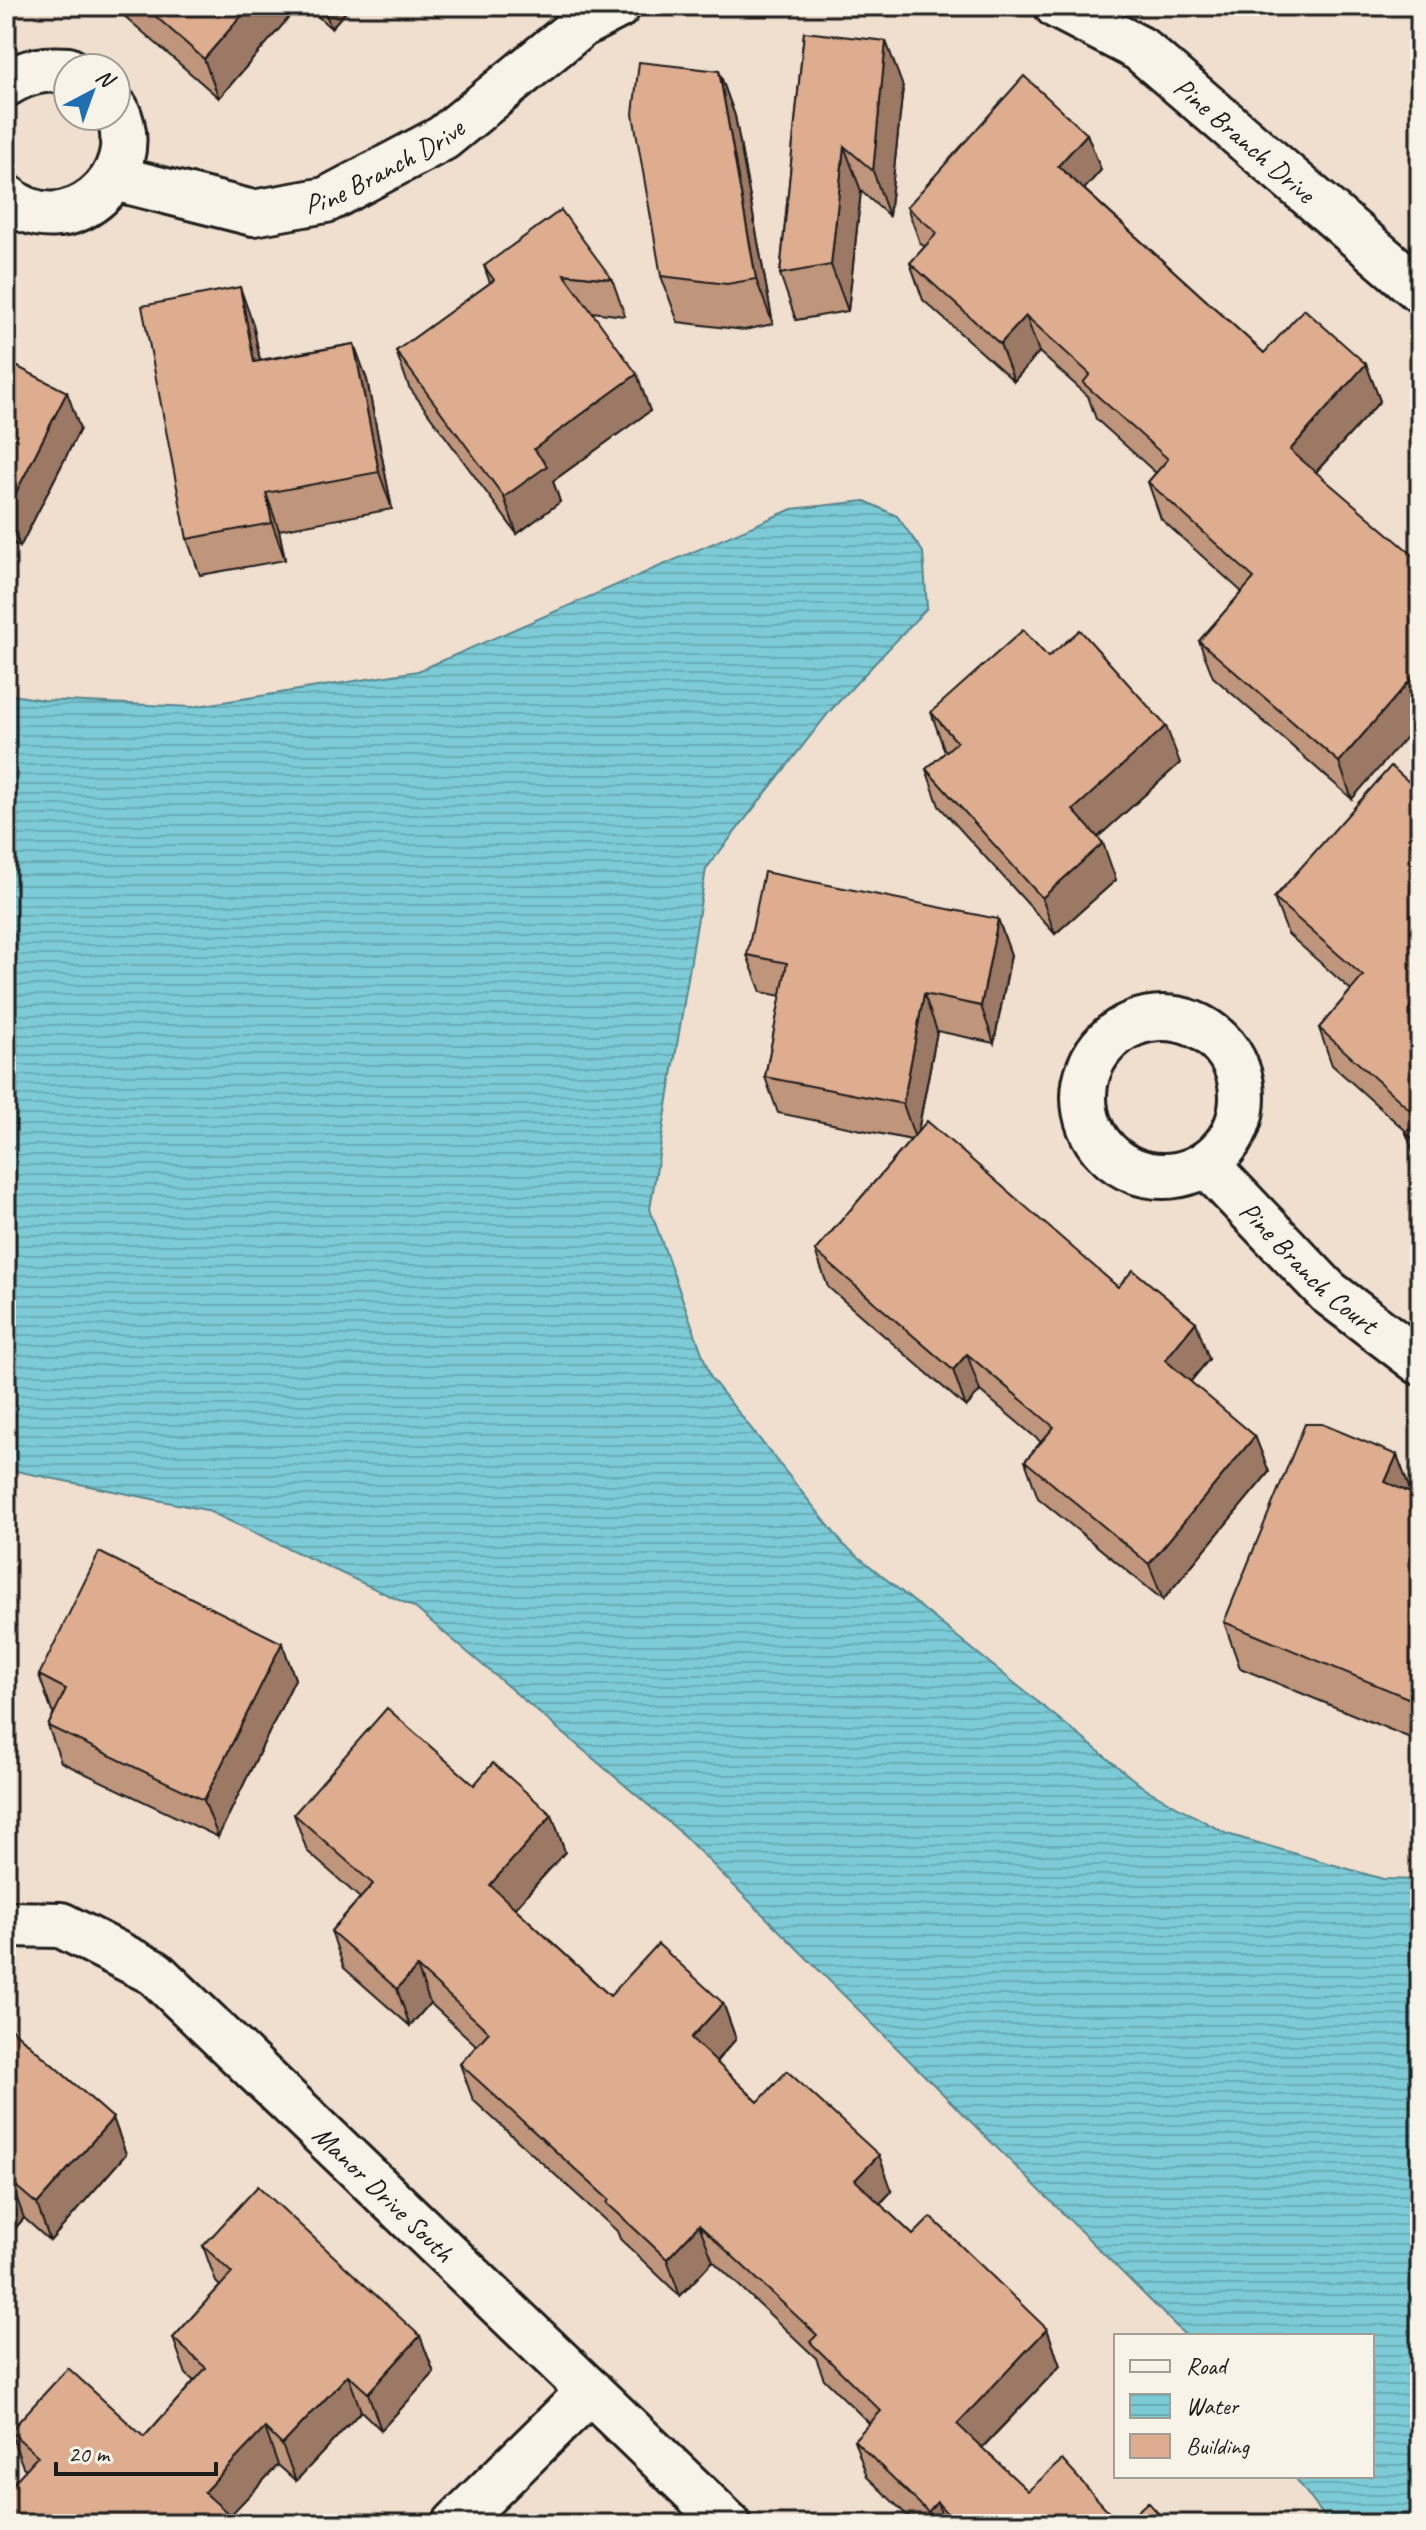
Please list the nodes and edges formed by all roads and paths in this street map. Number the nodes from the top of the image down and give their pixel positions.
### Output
1 (618, 6) edge
2 (1057, 6) edge
3 (52, 69) edge
4 (6, 84) edge
5 (123, 132) edge
6 (114, 178) junction
7 (6, 197) edge
8 (1420, 290) edge
9 (1206, 1164) dead end
10 (1420, 1362) edge
11 (6, 1924) edge
12 (590, 2391) junction
13 (455, 2524) edge
14 (728, 2524) edge

1 - 6 street, Pine Branch Drive
2 - 8 street, Pine Branch Drive
3 - 4 street
5 - 6 street
6 - 7 street
9 - 10 street, Pine Branch Court
11 - 12 street, Manor Drive South
12 - 13 street
12 - 14 street, Manor Drive South

